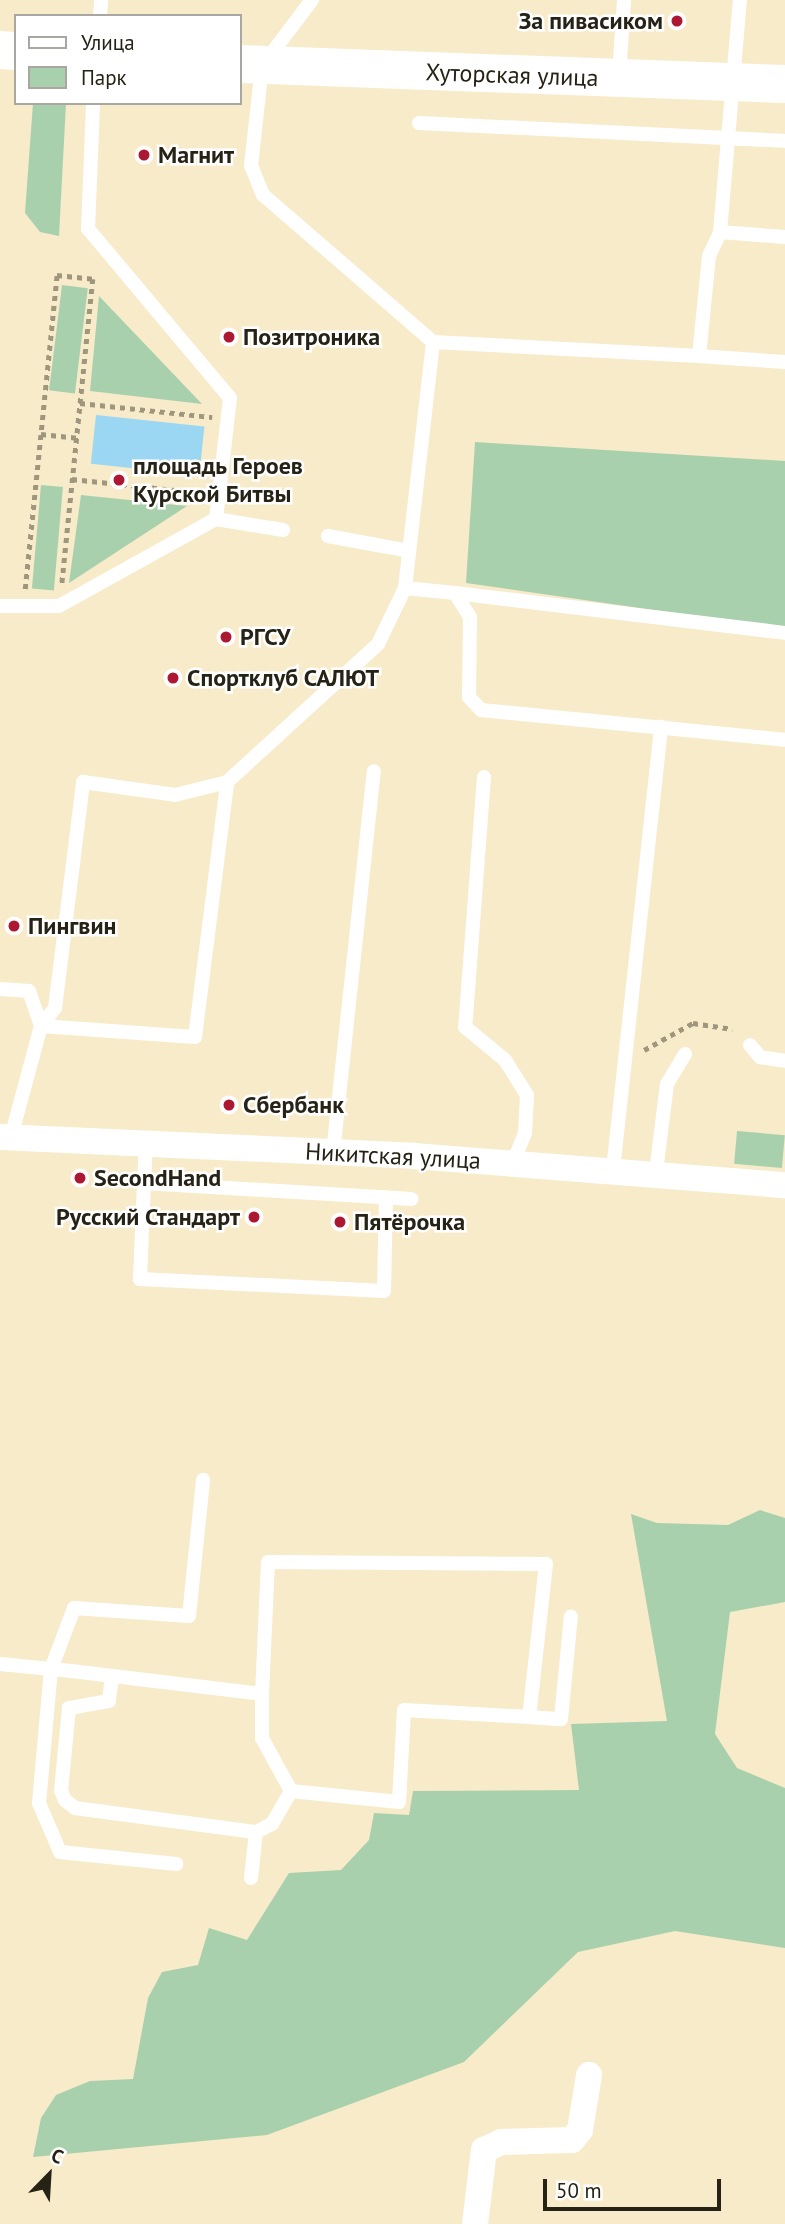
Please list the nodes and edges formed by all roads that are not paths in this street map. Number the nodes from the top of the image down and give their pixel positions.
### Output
1 (312, 0) edge
2 (624, 0) edge
3 (740, 0) edge
4 (620, 61) dead end
5 (251, 65) edge
6 (728, 82) junction
7 (785, 84) edge
8 (93, 105) edge
9 (419, 123) dead end
10 (726, 138) junction
11 (785, 141) edge
12 (720, 232) junction
13 (785, 237) edge
14 (433, 342) junction
15 (699, 356) junction
16 (785, 362) edge
17 (216, 519) junction
18 (283, 530) dead end
19 (328, 536) dead end
20 (409, 551) junction
21 (405, 588) junction
22 (455, 593) junction
23 (0, 606) edge
24 (785, 633) edge
25 (660, 727) junction
26 (785, 740) edge
27 (374, 771) dead end
28 (484, 777) dead end
29 (227, 782) junction
30 (0, 989) edge
31 (41, 1026) junction
32 (750, 1045) dead end
33 (685, 1054) dead end
34 (785, 1061) edge
35 (6, 1137) edge
36 (146, 1144) junction
37 (333, 1153) junction
38 (513, 1163) junction
39 (613, 1170) junction
40 (656, 1171) junction
41 (144, 1183) junction
42 (785, 1185) edge
43 (386, 1197) junction
44 (412, 1199) dead end
45 (203, 1480) dead end
46 (571, 1616) dead end
47 (0, 1664) edge
48 (51, 1669) junction
49 (112, 1676) junction
50 (262, 1694) junction
51 (529, 1717) junction
52 (291, 1791) junction
53 (256, 1832) junction
54 (176, 1864) dead end
55 (251, 1878) dead end
56 (589, 2075) dead end
57 (475, 2224) edge

1 - 5 lane
2 - 4 lane
3 - 6 lane
5 - 6 street, Хуторская улица
5 - 14 lane
6 - 7 street, Хуторская улица
6 - 10 lane
8 - 17 lane
9 - 10 lane
10 - 11 lane
10 - 12 lane
12 - 13 lane
12 - 15 lane
14 - 15 lane
14 - 20 lane
15 - 16 lane
17 - 18 lane
17 - 23 lane
19 - 20 lane
20 - 21 lane
21 - 22 lane
21 - 29 lane
22 - 24 lane
22 - 25 lane
25 - 26 lane
25 - 39 lane
27 - 37 lane
28 - 38 lane
29 - 31 lane
29 - 31 lane
30 - 31 lane
31 - 35 lane
32 - 34 lane
33 - 40 lane
35 - 36 street, Никитская улица
36 - 37 street, Никитская улица
36 - 41 lane
37 - 38 street, Никитская улица
38 - 39 street, Никитская улица
39 - 40 street, Никитская улица
40 - 42 street, Никитская улица
41 - 43 lane
41 - 43 lane
43 - 44 lane
45 - 48 lane
46 - 51 lane
47 - 48 lane
48 - 49 lane
48 - 54 lane
49 - 50 lane
49 - 53 lane
50 - 51 lane
50 - 52 lane
51 - 52 lane
52 - 53 lane
53 - 55 lane
56 - 57 street

